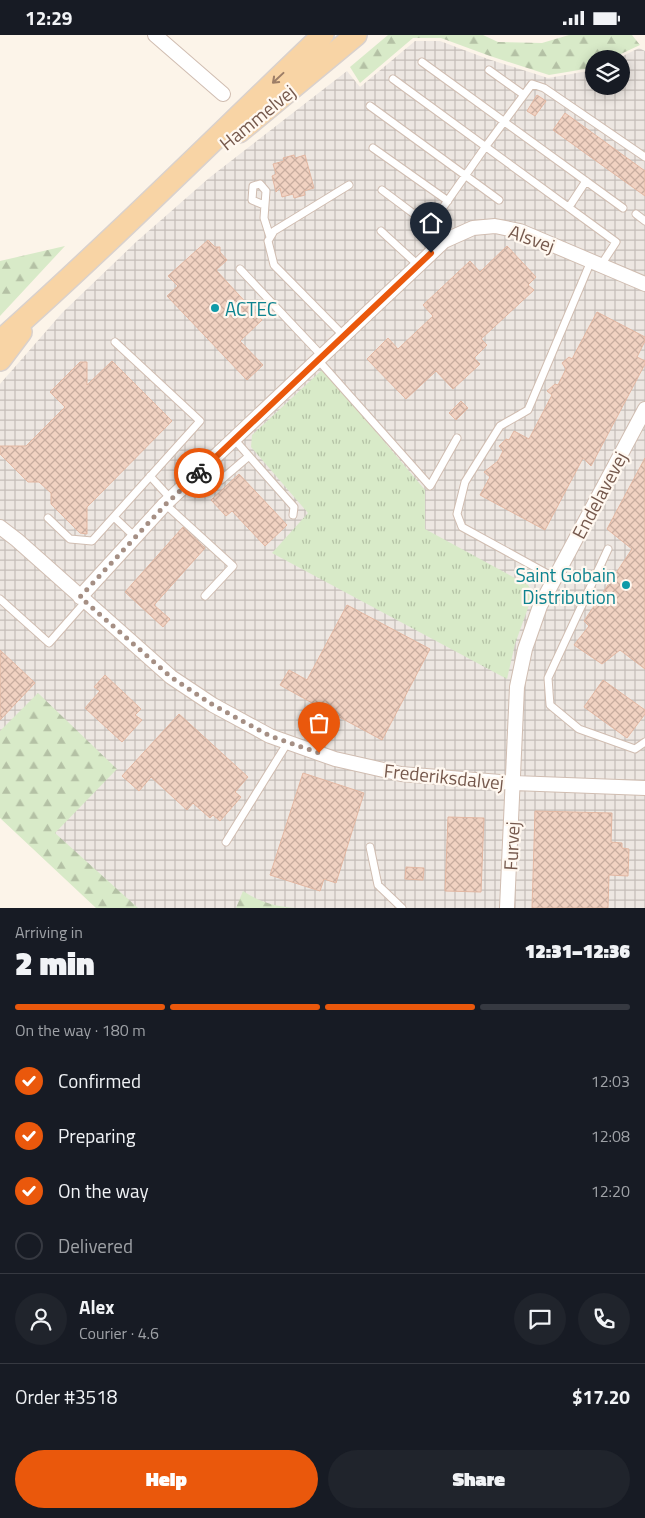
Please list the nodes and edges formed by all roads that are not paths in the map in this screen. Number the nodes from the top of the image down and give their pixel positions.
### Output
1 (155, 35) edge
2 (356, 35) edge
3 (319, 47) edge
4 (422, 62) dead end
5 (489, 70) dead end
6 (393, 79) dead end
7 (223, 95) dead end
8 (524, 95) junction
9 (370, 106) dead end
10 (504, 122) junction
11 (486, 147) junction
12 (373, 148) dead end
13 (645, 157) edge
14 (465, 175) junction
15 (586, 181) junction
16 (349, 185) dead end
17 (382, 190) dead end
18 (499, 200) dead end
19 (448, 201) junction
20 (264, 205) dead end
21 (569, 207) junction
22 (623, 208) dead end
23 (636, 214) dead end
24 (645, 221) edge
25 (430, 226) junction
26 (381, 231) dead end
27 (270, 237) junction
28 (444, 241) junction
29 (596, 263) junction
30 (418, 265) junction
31 (240, 269) dead end
32 (645, 284) edge
33 (36, 309) junction
34 (344, 336) junction
35 (0, 341) edge
36 (115, 342) dead end
37 (320, 358) junction
38 (0, 360) edge
39 (645, 409) edge
40 (457, 437) dead end
41 (234, 439) junction
42 (249, 456) junction
43 (206, 465) junction
44 (150, 476) junction
45 (168, 501) junction
46 (293, 515) dead end
47 (114, 517) junction
48 (48, 518) dead end
49 (0, 521) edge
50 (0, 527) edge
51 (135, 537) junction
52 (17, 540) junction
53 (608, 549) dead end
54 (555, 578) junction
55 (205, 596) dead end
56 (0, 599) edge
57 (83, 599) junction
58 (288, 742) junction
59 (645, 742) edge
60 (514, 783) junction
61 (645, 788) edge
62 (226, 842) dead end
63 (370, 847) dead end
64 (402, 908) edge
65 (508, 908) edge

1 - 7 street
2 - 3 main road, Hammelvej
3 - 33 main road, Hammelvej
4 - 10 lane
5 - 8 lane
6 - 11 lane
8 - 10 lane
8 - 13 lane
9 - 14 lane
10 - 11 lane
10 - 15 lane
11 - 14 lane
11 - 21 lane
12 - 19 lane
14 - 18 lane
14 - 19 lane
15 - 21 lane
15 - 22 lane
16 - 27 lane
17 - 25 lane
19 - 25 lane
20 - 27 lane
21 - 29 lane
23 - 24 lane
25 - 28 lane
26 - 30 lane
27 - 34 lane
28 - 29 street, Alsvej
28 - 30 street, Alsvej
29 - 32 street, Alsvej
29 - 54 lane
30 - 34 street, Alsvej
31 - 37 lane
33 - 35 main road, Hammelvej
33 - 38 main road, Hammelvej
34 - 37 street, Alsvej
36 - 44 lane
37 - 40 lane
37 - 41 street, Alsvej
39 - 54 street, Endelavevej
41 - 42 lane
41 - 43 street, Alsvej
42 - 43 lane
42 - 46 lane
43 - 45 street, Alsvej
44 - 45 lane
44 - 47 lane
45 - 51 street, Alsvej
45 - 55 lane
47 - 48 lane
47 - 51 lane
49 - 52 street, Frederiksdalvej
50 - 52 street, Frederiksdalvej
51 - 57 street, Alsvej
52 - 57 street, Frederiksdalvej
53 - 59 lane
54 - 60 street, Endelavevej
56 - 57 lane
57 - 58 street, Frederiksdalvej
58 - 60 street, Frederiksdalvej
58 - 62 lane
60 - 61 street, Frederiksdalvej
60 - 65 street, Furvej
63 - 64 lane

